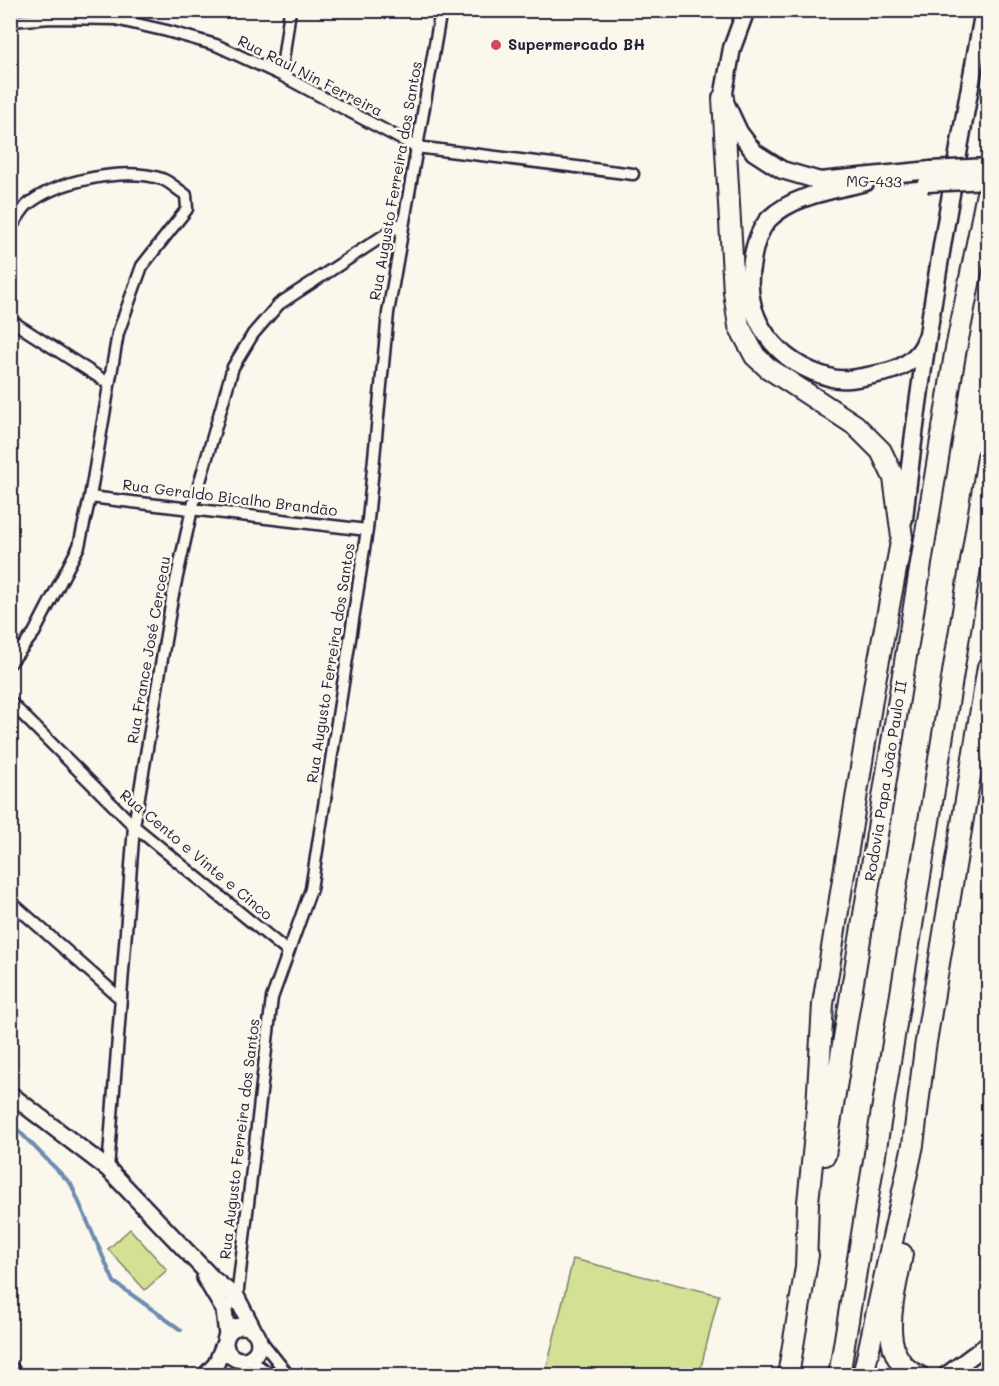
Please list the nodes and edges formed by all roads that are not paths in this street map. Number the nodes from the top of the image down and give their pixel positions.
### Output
1 (290, 10) edge
2 (441, 10) edge
3 (746, 10) edge
4 (984, 10) edge
5 (10, 21) edge
6 (281, 75) junction
7 (723, 98) junction
8 (416, 147) junction
9 (988, 167) edge
10 (633, 174) dead end
11 (929, 176) junction
12 (988, 180) edge
13 (820, 182) junction
14 (866, 182) junction
15 (988, 188) edge
16 (403, 223) junction
17 (10, 228) edge
18 (10, 320) edge
19 (931, 321) junction
20 (108, 383) junction
21 (988, 457) edge
22 (90, 497) junction
23 (192, 509) junction
24 (367, 530) junction
25 (902, 537) junction
26 (10, 663) edge
27 (988, 667) edge
28 (10, 702) edge
29 (134, 826) junction
30 (10, 901) edge
31 (287, 951) junction
32 (121, 999) junction
33 (10, 1094) edge
34 (913, 1145) junction
35 (108, 1169) junction
36 (194, 1260) junction
37 (806, 1268) junction
38 (237, 1298) junction
39 (224, 1310) junction
40 (256, 1333) junction
41 (226, 1338) junction
42 (988, 1344) edge
43 (246, 1359) junction
44 (10, 1366) edge
45 (19, 1376) edge
46 (205, 1376) edge
47 (212, 1376) edge
48 (273, 1376) edge
49 (289, 1376) edge
50 (788, 1376) edge
51 (839, 1376) edge
52 (863, 1376) edge
53 (919, 1376) edge
54 (945, 1376) edge

1 - 6 street
2 - 8 street, Rua Augusto Ferreira dos Santos
3 - 7 main road
4 - 19 main road
5 - 6 street, Rua Raul Nin Ferreira
6 - 8 street, Rua Raul Nin Ferreira
7 - 13 main road, MG-433
7 - 25 highway
8 - 10 street
8 - 16 street, Rua Augusto Ferreira dos Santos
9 - 11 main road, MG-433, bridge
11 - 12 main road, MG-433, bridge
11 - 13 main road, MG-433
11 - 14 main road, MG-433 / MG-433
13 - 14 main road, MG-433 / MG-433
14 - 19 main road
15 - 37 highway, Rodovia Papa João Paulo II
16 - 23 street, Rua France José Cerceau
16 - 24 street, Rua Augusto Ferreira dos Santos
17 - 20 street
18 - 20 street
19 - 25 main road
20 - 22 street
21 - 51 highway
22 - 23 street, Rua Geraldo Bicalho Brandão
22 - 26 street
23 - 24 street, Rua Geraldo Bicalho Brandão
23 - 29 street, Rua France José Cerceau
24 - 31 street, Rua Augusto Ferreira dos Santos
25 - 37 highway
27 - 34 highway
28 - 29 street, Rua Cento e Vinte e Cinco
29 - 31 street, Rua Cento e Vinte e Cinco
29 - 32 street, Rua France José Cerceau
30 - 32 street
31 - 38 street, Rua Augusto Ferreira dos Santos
32 - 35 street, Rua France José Cerceau
33 - 35 street
34 - 52 highway
34 - 53 highway
35 - 36 street
36 - 38 street
36 - 39 street
37 - 50 highway, Rodovia Papa João Paulo II
38 - 39 street
38 - 40 street
39 - 41 street
40 - 41 street
40 - 43 street
40 - 49 street
41 - 43 street
41 - 46 street
42 - 54 street
43 - 47 street
43 - 48 street
44 - 45 street

